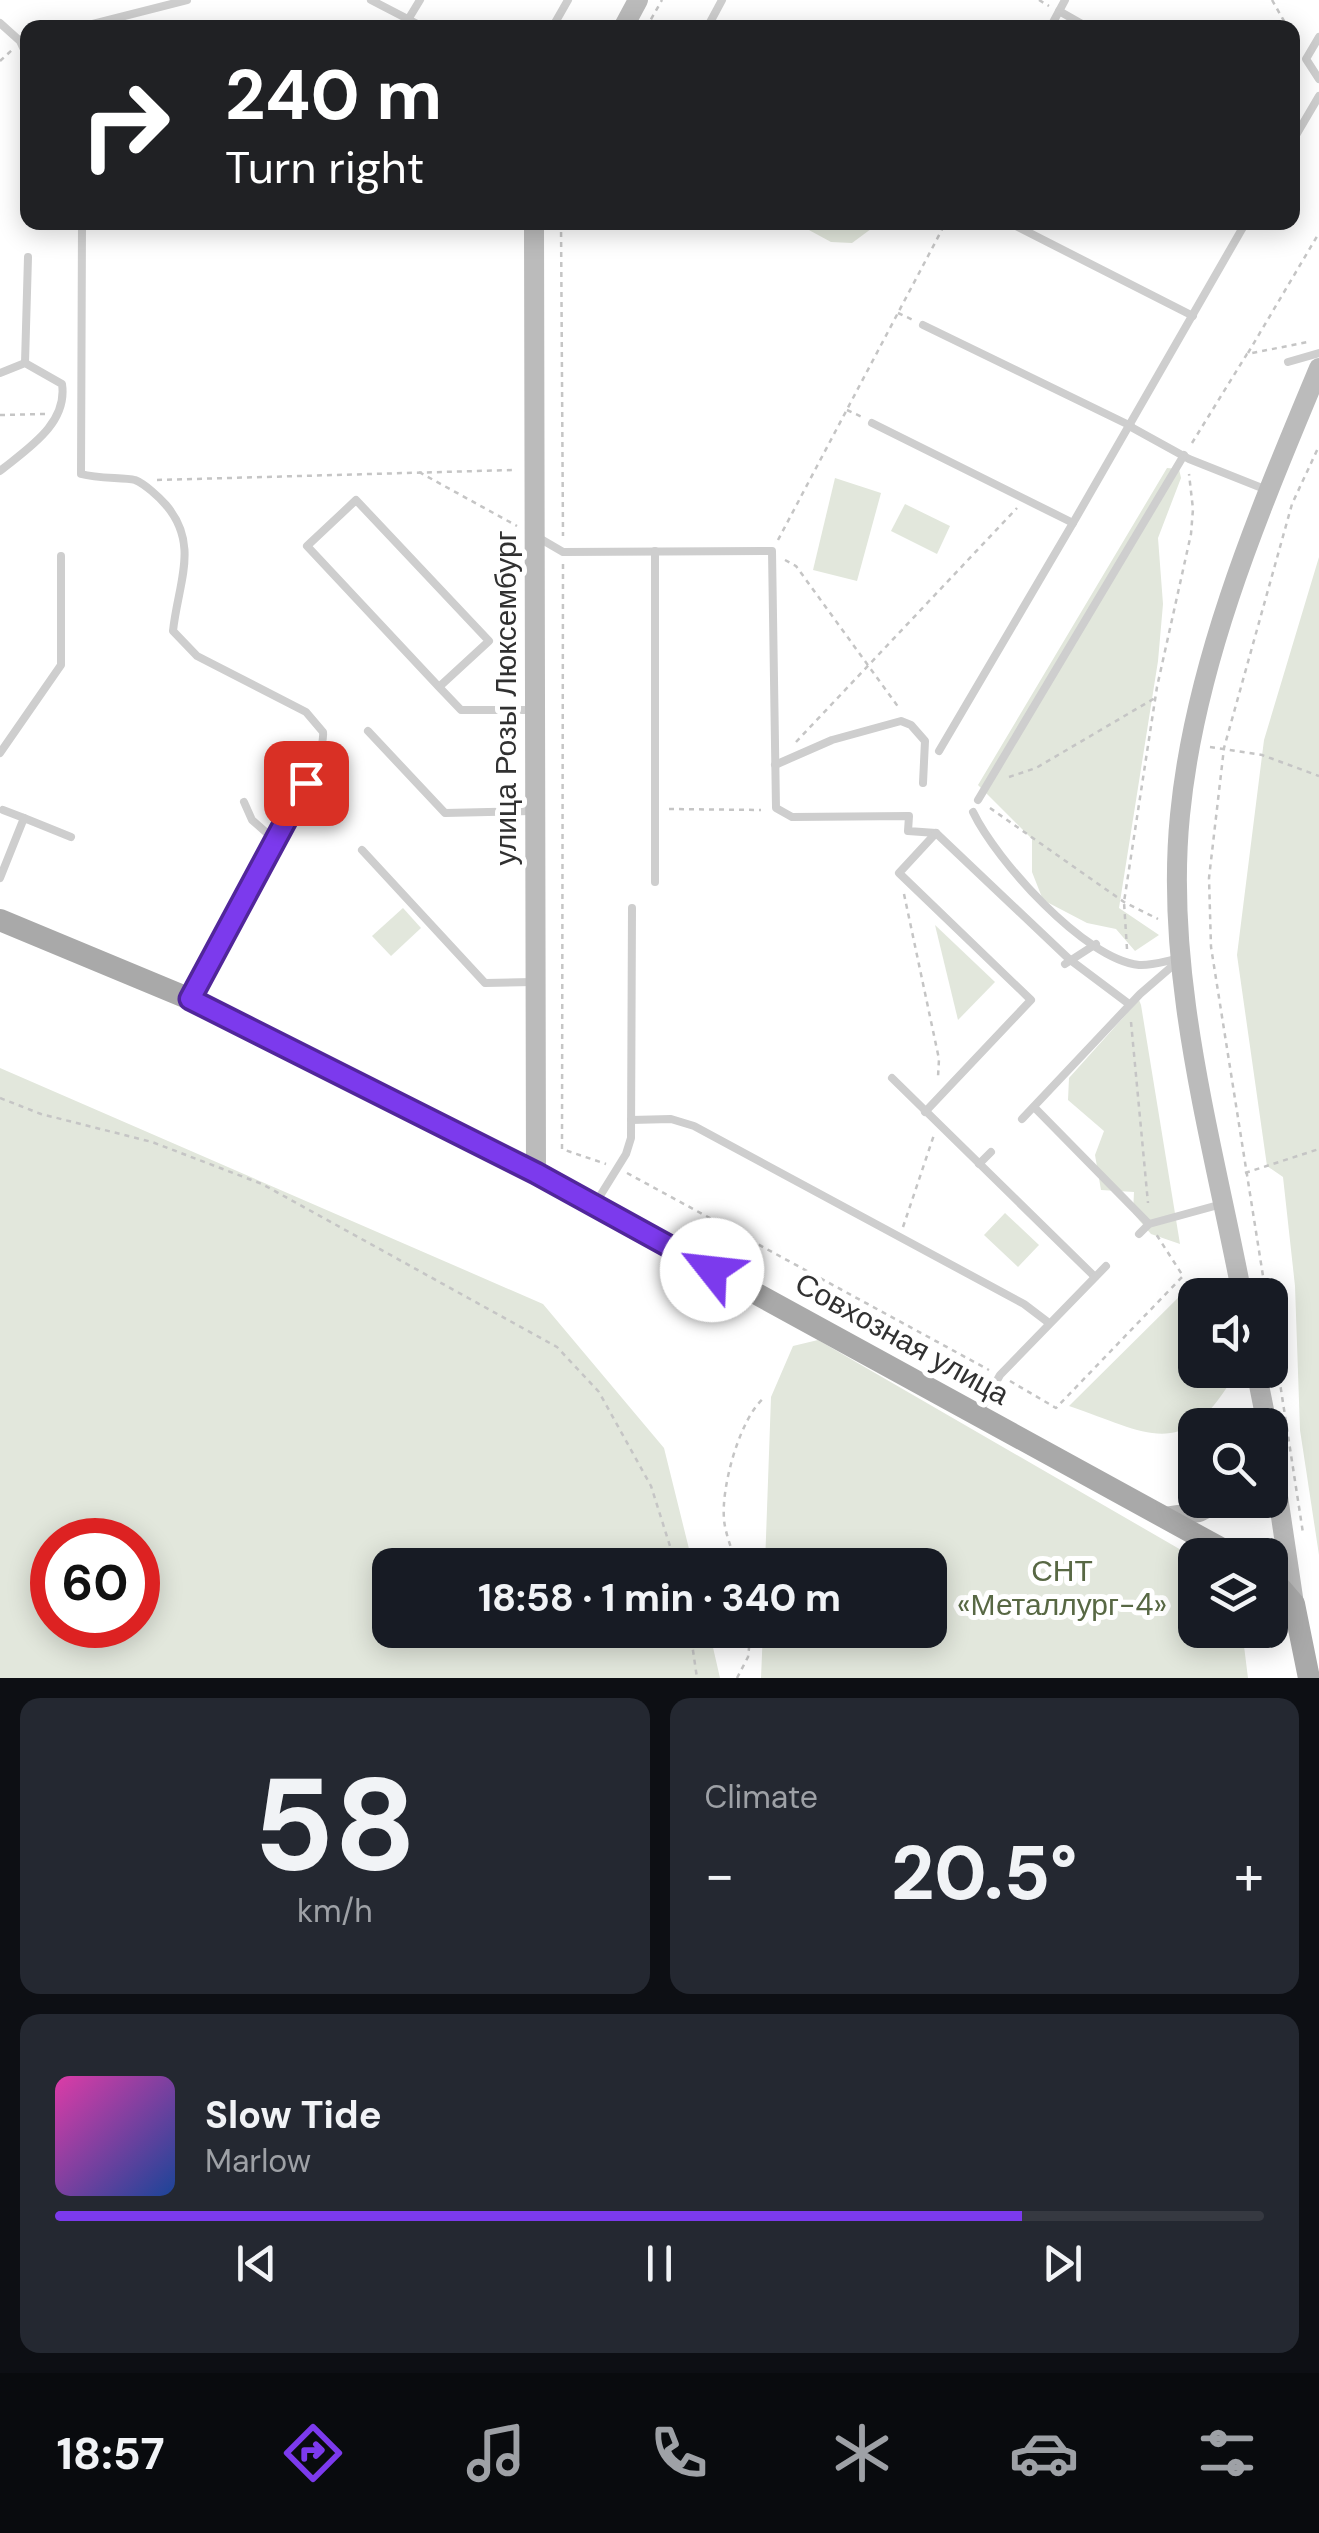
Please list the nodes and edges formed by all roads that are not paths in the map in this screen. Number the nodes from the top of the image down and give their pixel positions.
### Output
1 (187, 0) edge
2 (371, 0) edge
3 (1065, 0) edge
4 (1059, 11) junction
5 (108, 20) edge
6 (401, 20) edge
7 (1054, 20) edge
8 (1075, 20) edge
9 (0, 23) edge
10 (1319, 37) edge
11 (20, 41) edge
12 (1319, 79) edge
13 (1319, 96) edge
14 (1300, 128) edge
15 (82, 230) edge
16 (534, 230) edge
17 (1024, 230) edge
18 (1241, 230) edge
19 (28, 258) dead end
20 (1193, 316) junction
21 (923, 325) road end
22 (1319, 354) edge
23 (1288, 362) dead end
24 (25, 363) junction
25 (1319, 368) edge
26 (0, 373) edge
27 (872, 423) road end
28 (1131, 426) junction
29 (1184, 456) junction
30 (0, 471) edge
31 (1268, 490) junction
32 (1073, 523) junction
33 (536, 536) junction
34 (655, 551) junction
35 (61, 556) dead end
36 (439, 687) junction
37 (536, 710) junction
38 (368, 731) dead end
39 (939, 752) dead end
40 (0, 753) edge
41 (774, 765) junction
42 (922, 783) dead end
43 (978, 800) road end
44 (244, 802) dead end
45 (3, 810) dead end
46 (536, 811) junction
47 (973, 812) dead end
48 (24, 818) junction
49 (936, 833) junction
50 (71, 836) dead end
51 (277, 842) junction
52 (362, 850) dead end
53 (0, 878) edge
54 (655, 882) dead end
55 (632, 908) dead end
56 (0, 920) edge
57 (1096, 944) junction
58 (1182, 958) junction
59 (1067, 962) junction
60 (536, 982) junction
61 (1040, 991) dead end
62 (190, 999) junction
63 (1031, 1000) junction
64 (1130, 1004) junction
65 (892, 1078) dead end
66 (1034, 1107) junction
67 (925, 1112) junction
68 (1022, 1119) dead end
69 (631, 1120) junction
70 (991, 1152) dead end
71 (979, 1164) junction
72 (536, 1173) junction
73 (1224, 1204) junction
74 (594, 1205) junction
75 (1150, 1224) junction
76 (1138, 1234) dead end
77 (1106, 1266) dead end
78 (1095, 1277) junction
79 (1239, 1278) edge
80 (1049, 1323) junction
81 (978, 1414) junction
82 (1178, 1515) edge
83 (1165, 1517) junction
84 (1281, 1518) edge
85 (1203, 1538) edge
86 (1288, 1597) edge
87 (1294, 1604) junction
88 (1308, 1678) edge

1 - 5 lane
2 - 6 lane
3 - 4 lane
4 - 7 lane
4 - 8 lane
9 - 11 lane
10 - 12 lane
13 - 14 lane
15 - 51 lane
16 - 33 street, улица Розы Люксембург
17 - 20 lane
18 - 20 lane
19 - 24 lane
20 - 28 lane
21 - 28 lane
22 - 23 lane
24 - 26 lane
24 - 30 lane
25 - 31 street
27 - 32 lane
28 - 29 lane
28 - 32 lane
29 - 31 lane
29 - 43 lane
31 - 58 street
32 - 39 lane
33 - 34 lane
33 - 37 street, улица Розы Люксембург
34 - 41 lane
34 - 54 lane
35 - 40 lane
36 - 36 lane
36 - 37 lane
37 - 46 street, улица Розы Люксембург
38 - 46 lane
41 - 42 lane
41 - 49 lane
44 - 51 lane
45 - 48 lane
46 - 60 street, улица Розы Люксембург
47 - 57 lane
48 - 50 lane
48 - 53 lane
49 - 59 lane
49 - 63 lane
51 - 62 lane
52 - 60 lane
55 - 69 lane
56 - 62 main road, Совхозная улица
57 - 58 lane
57 - 59 lane
58 - 64 lane
58 - 73 street
59 - 64 lane
60 - 72 street, улица Розы Люксембург
61 - 63 lane
62 - 72 main road, Совхозная улица
63 - 67 lane
64 - 66 lane
65 - 67 lane
66 - 68 lane
66 - 75 lane
67 - 71 lane
69 - 74 lane
69 - 80 lane
70 - 71 lane
71 - 78 lane
72 - 74 main road, Совхозная улица
73 - 75 lane
73 - 79 street
74 - 81 main road, Совхозная улица
75 - 76 lane
77 - 78 lane
78 - 80 lane
80 - 81 lane
81 - 83 main road, Совхозная улица
82 - 83 street
83 - 85 main road, Совхозная улица
84 - 87 street
86 - 87 main road
87 - 88 main road

